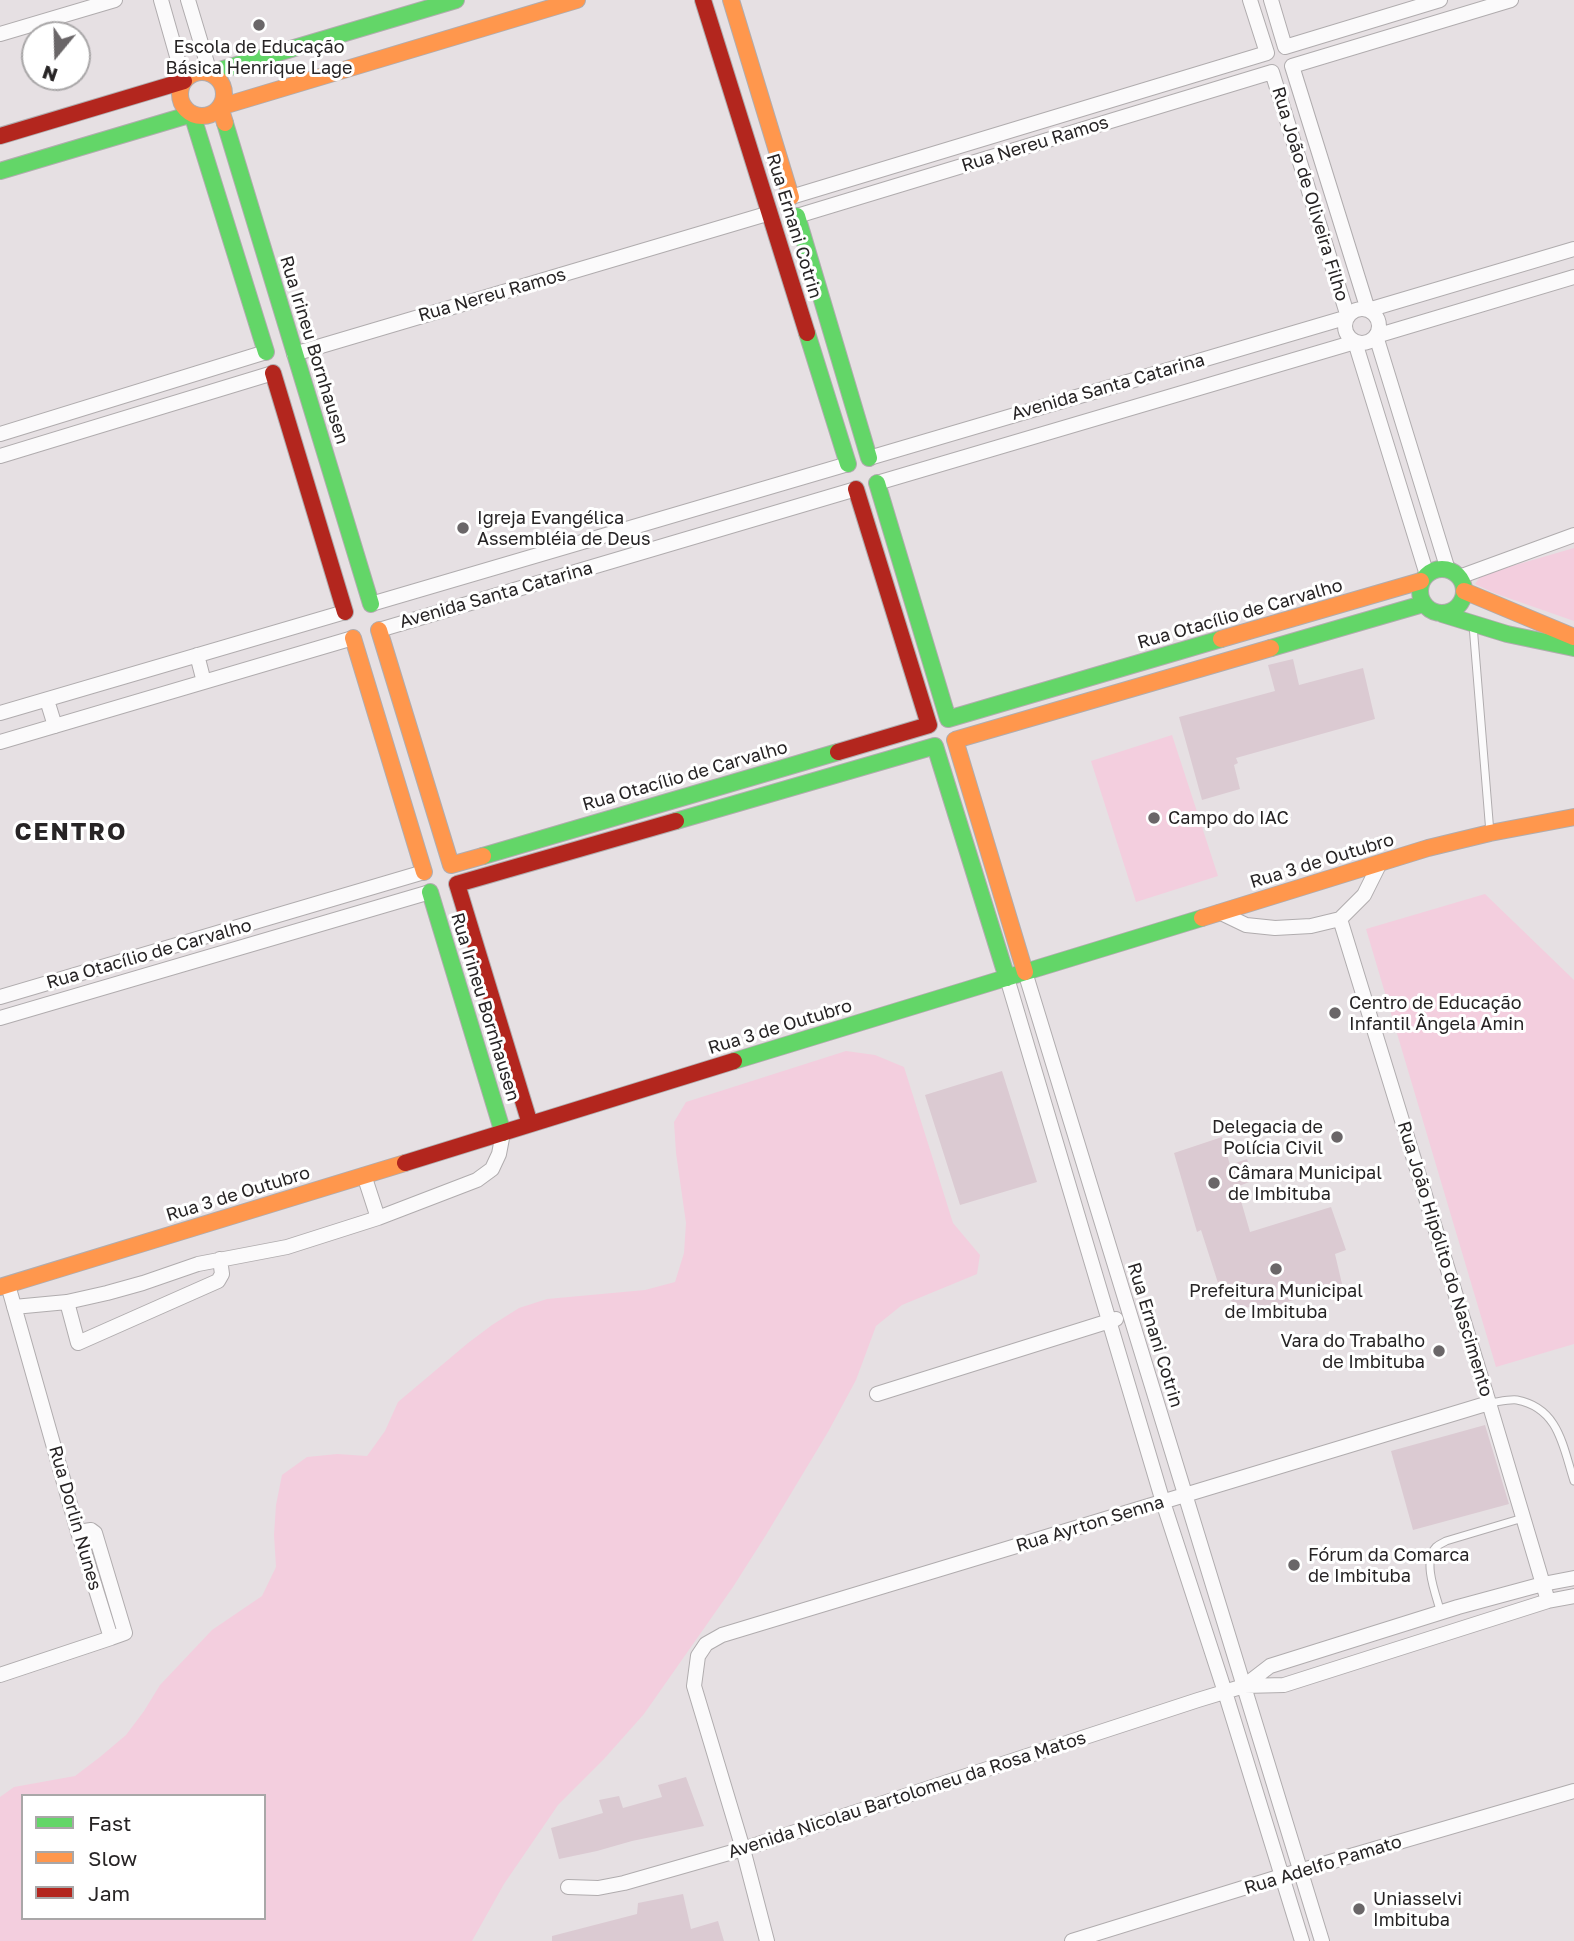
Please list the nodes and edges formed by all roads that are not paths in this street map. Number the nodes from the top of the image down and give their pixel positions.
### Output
1 (115, 0) edge
2 (161, 0) edge
3 (188, 0) edge
4 (456, 0) edge
5 (577, 0) edge
6 (703, 0) edge
7 (731, 0) edge
8 (1250, 0) edge
9 (1271, 0) edge
10 (1440, 0) edge
11 (1511, 0) edge
12 (1407, 10) junction
13 (1412, 30) junction
14 (1, 31) edge
15 (744, 40) junction
16 (718, 47) junction
17 (1285, 47) junction
18 (1267, 53) junction
19 (1292, 66) junction
20 (1272, 72) junction
21 (210, 73) junction
22 (184, 81) junction
23 (1089, 106) junction
24 (220, 107) junction
25 (192, 114) junction
26 (768, 122) junction
27 (1096, 126) junction
28 (744, 130) junction
29 (0, 136) edge
30 (909, 160) junction
31 (0, 171) edge
32 (916, 180) junction
33 (1328, 183) junction
34 (1308, 190) junction
35 (791, 197) junction
36 (770, 213) junction
37 (797, 216) junction
38 (1574, 249) edge
39 (1541, 259) junction
40 (1574, 277) edge
41 (1550, 284) junction
42 (823, 302) junction
43 (799, 309) junction
44 (1368, 310) junction
45 (1348, 317) junction
46 (1376, 336) junction
47 (1355, 342) junction
48 (266, 352) junction
49 (294, 354) junction
50 (844, 372) junction
51 (272, 373) junction
52 (821, 379) junction
53 (110, 401) junction
54 (116, 421) junction
55 (0, 434) edge
56 (323, 444) junction
57 (297, 453) junction
58 (0, 456) edge
59 (869, 458) junction
60 (848, 464) junction
61 (1417, 468) junction
62 (1396, 475) junction
63 (877, 483) junction
64 (856, 489) junction
65 (1574, 535) edge
66 (899, 555) junction
67 (878, 562) junction
68 (1424, 578) junction
69 (1457, 579) junction
70 (371, 604) junction
71 (1423, 604) junction
72 (345, 612) junction
73 (1442, 614) junction
74 (1303, 616) junction
75 (1472, 624) junction
76 (379, 630) junction
77 (922, 630) junction
78 (901, 636) junction
79 (1309, 637) junction
80 (1574, 637) edge
81 (353, 638) junction
82 (1203, 645) junction
83 (1574, 648) edge
84 (197, 655) junction
85 (1209, 666) junction
86 (1081, 681) junction
87 (204, 682) junction
88 (47, 700) junction
89 (1087, 701) junction
90 (0, 713) edge
91 (948, 719) junction
92 (929, 725) junction
93 (55, 726) junction
94 (955, 740) junction
95 (0, 742) edge
96 (935, 746) junction
97 (772, 771) junction
98 (423, 775) junction
99 (397, 783) junction
100 (778, 791) junction
101 (614, 817) junction
102 (1574, 817) edge
103 (1490, 832) junction
104 (984, 835) junction
105 (620, 837) junction
106 (965, 842) junction
107 (1380, 863) junction
108 (451, 865) junction
109 (424, 872) junction
110 (457, 884) junction
111 (430, 892) junction
112 (348, 895) junction
113 (1219, 912) junction
114 (353, 915) junction
115 (1340, 919) junction
116 (195, 940) junction
117 (142, 955) junction
118 (201, 959) junction
119 (1025, 972) junction
120 (148, 975) junction
121 (1007, 978) junction
122 (0, 997) edge
123 (494, 1007) junction
124 (467, 1016) junction
125 (0, 1018) edge
126 (530, 1124) junction
127 (503, 1133) junction
128 (363, 1175) junction
129 (1089, 1185) junction
130 (1070, 1192) junction
131 (379, 1218) junction
132 (220, 1259) junction
133 (4, 1286) edge
134 (67, 1302) junction
135 (14, 1307) junction
136 (1129, 1316) junction
137 (1109, 1321) junction
138 (877, 1394) dead end
139 (1489, 1403) junction
140 (1574, 1481) edge
141 (1185, 1496) junction
142 (1163, 1502) junction
143 (1523, 1517) junction
144 (1574, 1578) edge
145 (1543, 1584) junction
146 (1574, 1597) edge
147 (1548, 1601) junction
148 (1441, 1613) junction
149 (0, 1675) edge
150 (1244, 1686) junction
151 (1225, 1692) junction
152 (1574, 1791) edge
153 (743, 1849) junction
154 (1301, 1871) junction
155 (1282, 1876) junction
156 (568, 1886) dead end
157 (767, 1941) edge
158 (1072, 1941) edge
159 (1303, 1941) edge
160 (1322, 1941) edge

1 - 14 street
2 - 22 street
3 - 21 street
4 - 21 street
5 - 24 street
6 - 16 street, Rua Ernani Cotrin
7 - 15 street, Rua Ernani Cotrin
8 - 18 street
9 - 17 street
10 - 12 street
11 - 13 street
12 - 13 street
12 - 17 street
13 - 19 street
15 - 16 street
15 - 26 street, Rua Ernani Cotrin
16 - 28 street, Rua Ernani Cotrin
17 - 18 street
17 - 19 street
18 - 20 street
18 - 23 street, Rua Nereu Ramos
19 - 20 street
19 - 33 street, Rua João de Oliveira Filho
20 - 27 street, Rua Nereu Ramos
20 - 34 street, Rua João de Oliveira Filho
21 - 22 street
21 - 24 street
22 - 25 street
22 - 29 street
23 - 27 street
23 - 30 street, Rua Nereu Ramos
24 - 25 street
24 - 49 street, Rua Irineu Bornhausen
25 - 31 street
25 - 48 street
26 - 28 street
26 - 35 street, Rua Ernani Cotrin
27 - 32 street, Rua Nereu Ramos
28 - 36 street, Rua Ernani Cotrin
30 - 32 street
30 - 35 street, Rua Nereu Ramos
32 - 37 street, Rua Nereu Ramos
33 - 34 street
33 - 44 street, Rua João de Oliveira Filho
34 - 45 street, Rua João de Oliveira Filho
35 - 36 street
35 - 37 street
36 - 37 street
36 - 43 street, Rua Ernani Cotrin
36 - 49 street, Rua Nereu Ramos
37 - 42 street, Rua Ernani Cotrin
38 - 39 street
39 - 41 street
39 - 44 street
40 - 41 street
41 - 46 street
42 - 43 street
42 - 50 street, Rua Ernani Cotrin
43 - 52 street, Rua Ernani Cotrin
44 - 45 street
44 - 46 street
45 - 47 street
45 - 59 street, Avenida Santa Catarina
46 - 47 street
46 - 61 street
47 - 62 street
47 - 63 street, Avenida Santa Catarina
48 - 49 street
48 - 51 street
48 - 53 street
49 - 51 street
49 - 56 street, Rua Irineu Bornhausen
50 - 52 street
50 - 59 street, Rua Ernani Cotrin
51 - 54 street
51 - 57 street
52 - 60 street, Rua Ernani Cotrin
53 - 54 street
53 - 55 street
54 - 58 street
56 - 57 street
56 - 70 street, Rua Irineu Bornhausen
57 - 72 street
59 - 60 street
59 - 63 street
60 - 64 street
60 - 70 street, Avenida Santa Catarina
61 - 62 street
61 - 69 street
62 - 68 street
63 - 64 street
63 - 66 street
64 - 67 street
64 - 76 street, Avenida Santa Catarina
65 - 69 street
66 - 67 street
66 - 77 street
67 - 78 street
68 - 69 street
68 - 71 street
68 - 74 street, Rua Otacílio de Carvalho
69 - 73 street
69 - 80 street
70 - 72 street
70 - 76 street
71 - 73 street
71 - 79 street
72 - 81 street
72 - 84 street
73 - 75 street
74 - 79 street
74 - 82 street, Rua Otacílio de Carvalho
75 - 83 street
75 - 103 lane
76 - 81 street
76 - 98 street
77 - 78 street
77 - 91 street
78 - 92 street
79 - 85 street
81 - 87 street
81 - 99 street
82 - 85 street
82 - 86 street, Rua Otacílio de Carvalho
84 - 87 street
84 - 88 street
85 - 89 street
86 - 89 street
86 - 91 street, Rua Otacílio de Carvalho
87 - 93 street
88 - 90 street
88 - 93 street
89 - 94 street
91 - 92 street
91 - 94 street
92 - 96 street
92 - 97 street, Rua Otacílio de Carvalho
93 - 95 street
94 - 96 street
94 - 104 street, Rua Ernani Cotrin
96 - 100 street
96 - 106 street
97 - 100 street
97 - 101 street, Rua Otacílio de Carvalho
98 - 99 street
98 - 108 street
99 - 109 street
100 - 105 street
101 - 105 street
101 - 108 street, Rua Otacílio de Carvalho
102 - 103 street, Rua 3 de Outubro
103 - 107 street, Rua 3 de Outubro
104 - 106 street
104 - 119 street, Rua Ernani Cotrin
105 - 110 street
106 - 121 street
107 - 113 street, Rua 3 de Outubro
107 - 115 street
108 - 109 street
108 - 110 street
109 - 111 street
109 - 112 street, Rua Otacílio de Carvalho
110 - 111 street
110 - 123 street, Rua Irineu Bornhausen
111 - 114 street, Rua Otacílio de Carvalho
111 - 124 street, Rua Irineu Bornhausen
112 - 114 street
112 - 116 street, Rua Otacílio de Carvalho
113 - 115 street
113 - 119 street, Rua 3 de Outubro
114 - 118 street, Rua Otacílio de Carvalho
115 - 139 street, Rua João Hipólito do Nascimento
116 - 117 street, Rua Otacílio de Carvalho
116 - 118 street
117 - 120 street
117 - 122 street, Rua Otacílio de Carvalho
118 - 120 street, Rua Otacílio de Carvalho
119 - 121 street, Rua 3 de Outubro
119 - 129 street, Rua Ernani Cotrin
120 - 125 street, Rua Otacílio de Carvalho
121 - 126 street, Rua 3 de Outubro
121 - 130 street
123 - 124 street
123 - 126 street, Rua Irineu Bornhausen
124 - 127 street, Rua Irineu Bornhausen
126 - 127 street, Rua 3 de Outubro
127 - 128 street, Rua 3 de Outubro
127 - 131 street
128 - 131 street
128 - 133 street, Rua 3 de Outubro
129 - 130 street
129 - 136 street, Rua Ernani Cotrin
130 - 137 street
131 - 132 street
132 - 134 street
132 - 134 street
133 - 135 street, Rua Dorlin Nunes
134 - 135 street
135 - 149 street, Rua Dorlin Nunes
136 - 137 street
136 - 141 street, Rua Ernani Cotrin
137 - 138 street
137 - 142 street
139 - 140 lane
139 - 141 street, Rua Ayrton Senna
139 - 143 street, Rua João Hipólito do Nascimento
141 - 142 street, Rua Ayrton Senna
141 - 150 street, Rua Ernani Cotrin
142 - 151 street
142 - 153 street, Rua Ayrton Senna
143 - 145 street, Rua João Hipólito do Nascimento
143 - 148 lane
144 - 145 street, Avenida Nicolau Bartolomeu da Rosa Matos
145 - 147 street, Rua João Hipólito do Nascimento
145 - 148 street, Avenida Nicolau Bartolomeu da Rosa Matos
146 - 147 street, Avenida Nicolau Bartolomeu da Rosa Matos
147 - 150 street, Avenida Nicolau Bartolomeu da Rosa Matos
148 - 150 street, Avenida Nicolau Bartolomeu da Rosa Matos
150 - 151 street, Avenida Nicolau Bartolomeu da Rosa Matos
150 - 154 street, Rua Ernani Cotrin
151 - 153 street, Avenida Nicolau Bartolomeu da Rosa Matos
151 - 155 street
152 - 154 street, Rua Adelfo Pamato
153 - 156 street, Avenida Nicolau Bartolomeu da Rosa Matos
153 - 157 street
154 - 155 street, Rua Adelfo Pamato
154 - 160 street, Rua Ernani Cotrin
155 - 158 street, Rua Adelfo Pamato
155 - 159 street

